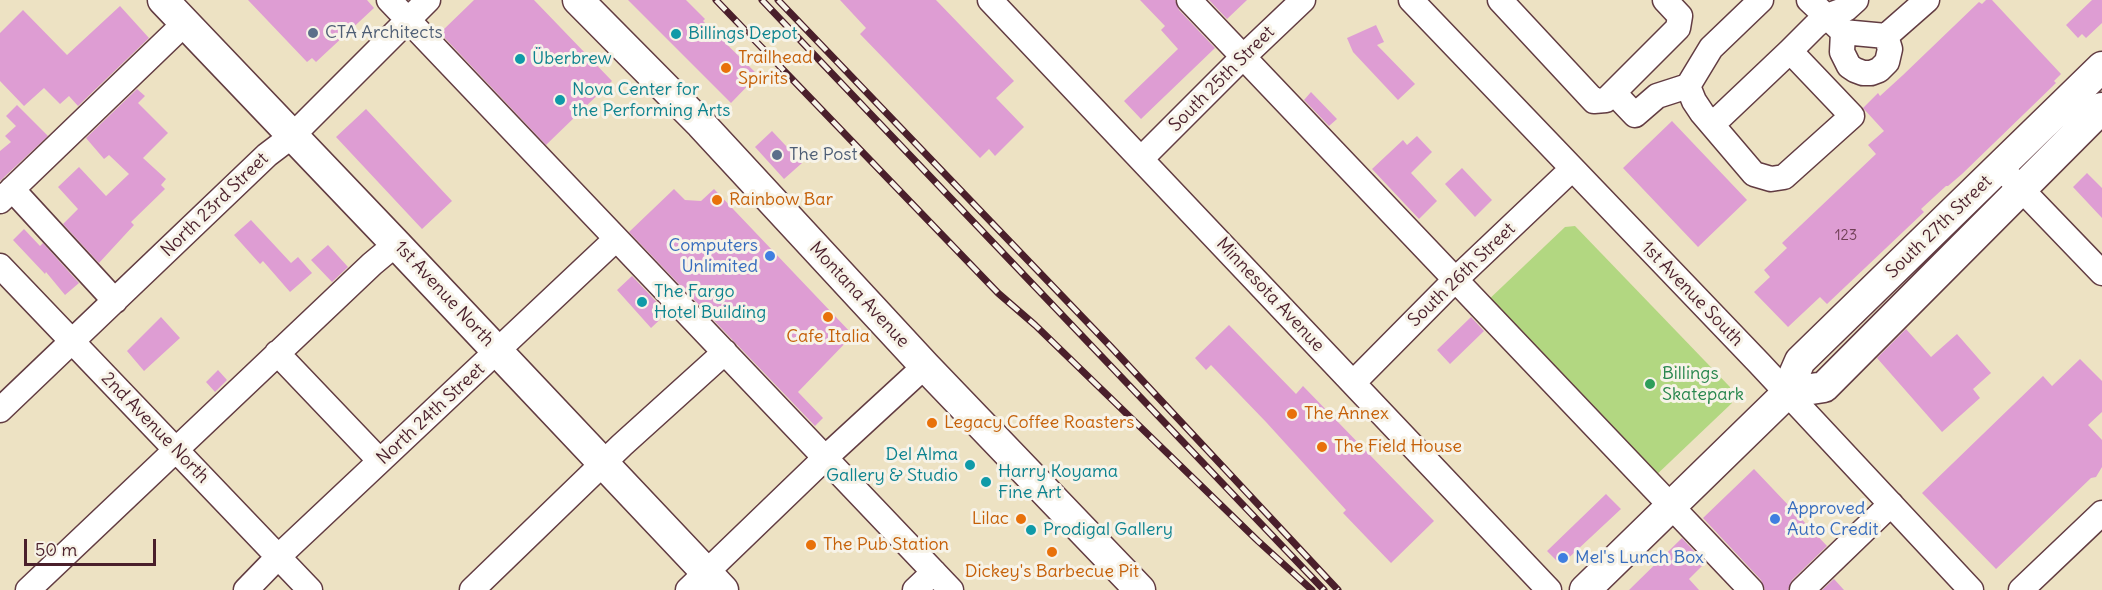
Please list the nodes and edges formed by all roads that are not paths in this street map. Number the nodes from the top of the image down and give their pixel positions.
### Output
1 (163, 0) edge
2 (389, 0) edge
3 (428, 0) edge
4 (578, 0) edge
5 (990, 0) edge
6 (1189, 0) edge
7 (1303, 0) edge
8 (1411, 0) edge
9 (1500, 0) edge
10 (1665, 0) edge
11 (1761, 0) edge
12 (1809, 0) edge
13 (1856, 0) edge
14 (1927, 0) edge
15 (408, 20) junction
16 (185, 23) junction
17 (1835, 24) junction
18 (1886, 36) junction
19 (1790, 51) junction
20 (1243, 57) junction
21 (2102, 67) edge
22 (1688, 86) junction
23 (1614, 93) junction
24 (2102, 108) edge
25 (1713, 124) junction
26 (292, 136) junction
27 (1141, 159) junction
28 (2000, 167) junction
29 (1572, 169) junction
30 (2021, 189) junction
31 (6, 195) edge
32 (616, 238) junction
33 (396, 244) junction
34 (0, 266) edge
35 (2102, 273) edge
36 (1455, 280) junction
37 (115, 300) junction
38 (72, 341) junction
39 (498, 352) junction
40 (725, 352) junction
41 (277, 353) junction
42 (926, 366) junction
43 (1353, 383) junction
44 (1786, 393) junction
45 (0, 410) edge
46 (176, 449) junction
47 (825, 458) junction
48 (380, 461) junction
49 (602, 464) junction
50 (1891, 504) junction
51 (1671, 505) junction
52 (2102, 513) edge
53 (279, 556) junction
54 (934, 572) junction
55 (705, 584) edge
56 (28, 590) edge
57 (246, 590) edge
58 (310, 590) edge
59 (472, 590) edge
60 (915, 590) edge
61 (951, 590) edge
62 (1140, 590) edge
63 (1550, 590) edge
64 (1585, 590) edge
65 (1751, 590) edge
66 (1802, 590) edge
67 (1971, 590) edge
68 (2021, 590) edge

1 - 16 main road, 1st Avenue North
2 - 15 street
3 - 15 street, North 23rd Street
4 - 42 main road, Montana Avenue
5 - 27 street, Minnesota Avenue
6 - 20 street
7 - 20 street, South 25th Street
8 - 29 street, 1st Avenue South
9 - 23 street
10 - 23 street
11 - 22 street
12 - 17 street
13 - 17 street
14 - 18 street
15 - 26 street, North 23rd Street
15 - 32 street
16 - 26 main road, 1st Avenue North
16 - 31 street
17 - 18 street
17 - 18 street
17 - 19 street
19 - 25 street
19 - 25 street
20 - 27 street, South 25th Street
20 - 36 street
21 - 28 main road, South 27th Street
22 - 23 street
22 - 25 street
24 - 30 main road, South 27th Street
26 - 33 main road, 1st Avenue North
26 - 37 street, North 23rd Street
27 - 43 street, Minnesota Avenue
28 - 30 street
28 - 44 main road, South 27th Street
29 - 36 street, South 26th Street
29 - 44 street, 1st Avenue South
30 - 35 street
30 - 44 main road, South 27th Street
31 - 37 street
32 - 39 street, North 24th Street
32 - 40 street
33 - 39 main road, 1st Avenue North
33 - 41 street
34 - 38 street, 2nd Avenue North
36 - 43 street, South 26th Street
36 - 51 street
37 - 38 street, North 23rd Street
38 - 45 street, North 23rd Street
38 - 46 street, 2nd Avenue North
39 - 48 street, North 24th Street
39 - 49 main road, 1st Avenue North
40 - 47 street
40 - 49 street
41 - 46 street
41 - 48 street
42 - 47 street
42 - 62 main road, Montana Avenue
43 - 63 street, Minnesota Avenue
44 - 50 street, 1st Avenue South
44 - 51 main road, South 27th Street
46 - 53 street, 2nd Avenue North
46 - 56 street
47 - 54 street
47 - 55 street
48 - 53 street, North 24th Street
49 - 55 main road, 1st Avenue North
49 - 59 street
50 - 66 street
50 - 67 street, 1st Avenue South
51 - 64 main road, South 27th Street
51 - 65 street
52 - 68 street
53 - 57 street, North 24th Street
53 - 58 street, 2nd Avenue North
54 - 60 street
54 - 61 street

